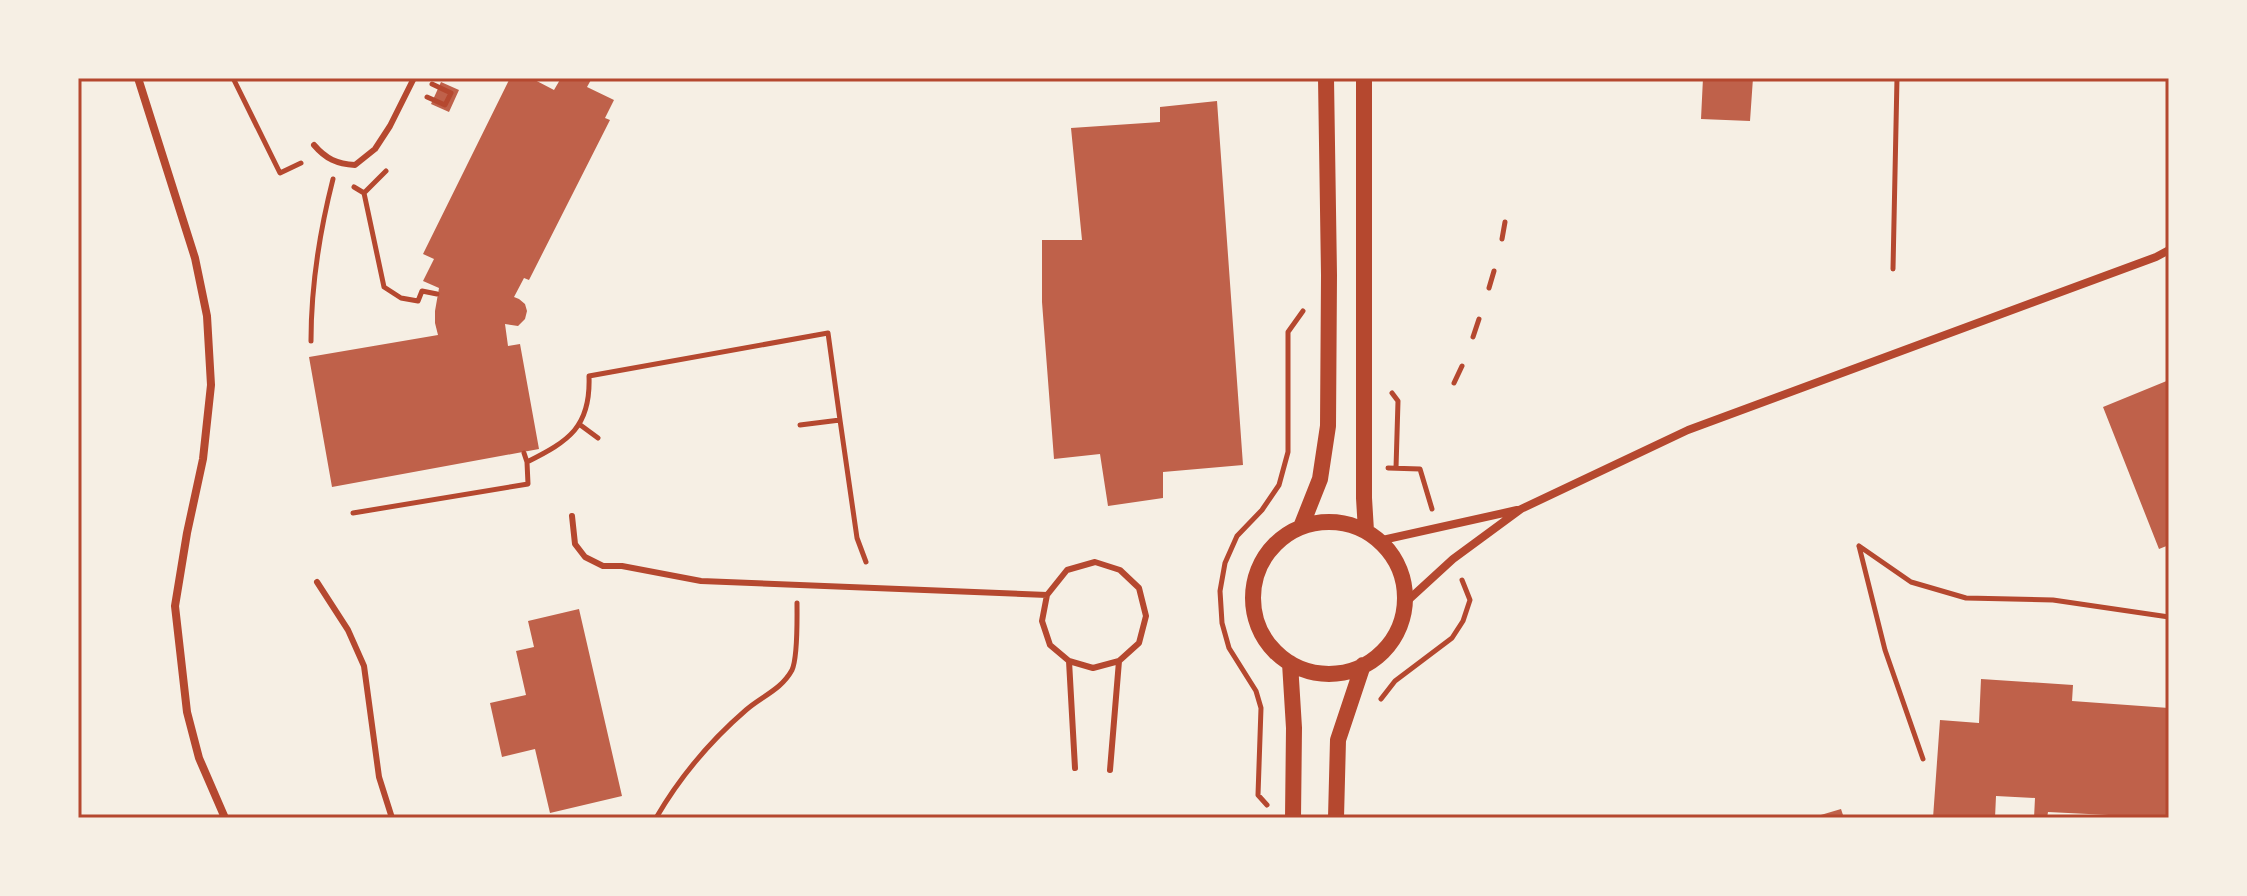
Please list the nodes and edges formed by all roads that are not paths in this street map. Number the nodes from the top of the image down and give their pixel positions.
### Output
1 (138, 78) edge
2 (414, 78) edge
3 (1326, 78) edge
4 (1364, 78) edge
5 (314, 145) dead end
6 (2169, 250) edge
7 (1521, 509) junction
8 (572, 516) dead end
9 (1301, 527) junction
10 (1372, 536) junction
11 (317, 582) dead end
12 (1047, 595) junction
13 (1405, 603) junction
14 (1069, 661) junction
15 (1119, 661) junction
16 (1290, 663) junction
17 (1363, 665) junction
18 (1075, 768) dead end
19 (1110, 770) dead end
20 (225, 818) edge
21 (392, 818) edge
22 (1293, 818) edge
23 (1336, 818) edge

1 - 20 street
2 - 5 lane
3 - 9 main road
4 - 10 main road
6 - 7 street
7 - 10 street
7 - 13 street
8 - 12 lane
9 - 10 main road
9 - 16 main road
10 - 13 main road
11 - 21 lane
12 - 14 lane
12 - 15 lane
13 - 17 main road
14 - 15 lane
14 - 18 lane
15 - 19 lane
16 - 17 main road
16 - 22 main road
17 - 23 main road

